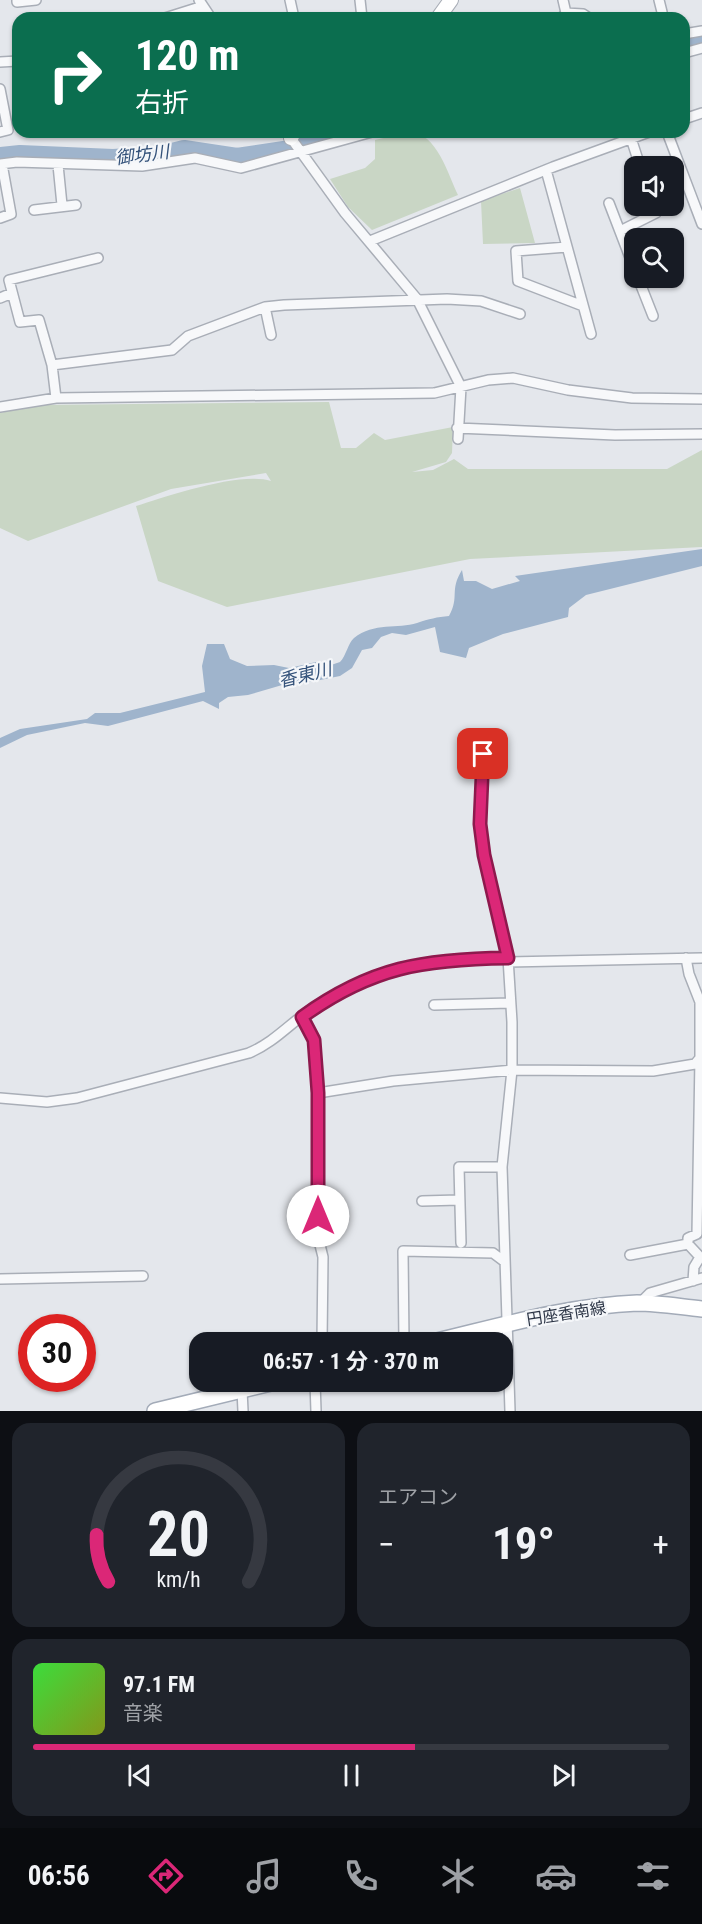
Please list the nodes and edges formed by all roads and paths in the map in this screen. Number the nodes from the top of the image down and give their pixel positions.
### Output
1 (17, 0) edge
2 (36, 0) edge
3 (659, 0) edge
4 (201, 3) edge
5 (179, 12) edge
6 (662, 12) dead end
7 (0, 89) edge
8 (0, 132) edge
9 (293, 138) edge
10 (351, 138) edge
11 (623, 138) edge
12 (631, 138) edge
13 (669, 138) edge
14 (299, 153) junction
15 (637, 156) edge
16 (1, 164) edge
17 (57, 165) junction
18 (546, 170) junction
19 (609, 203) dead end
20 (62, 205) junction
21 (76, 205) dead end
22 (34, 210) dead end
23 (650, 216) edge
24 (0, 218) edge
25 (702, 224) edge
26 (620, 231) junction
27 (370, 241) junction
28 (624, 242) edge
29 (567, 247) junction
30 (98, 258) dead end
31 (642, 288) edge
32 (12, 293) junction
33 (0, 298) edge
34 (417, 299) junction
35 (583, 306) junction
36 (265, 307) junction
37 (520, 314) dead end
38 (653, 316) dead end
39 (591, 334) dead end
40 (271, 335) dead end
41 (52, 365) junction
42 (461, 387) junction
43 (56, 398) junction
44 (702, 399) edge
45 (0, 407) edge
46 (458, 428) junction
47 (702, 434) edge
48 (458, 439) dead end
49 (483, 754) dead end
50 (686, 958) junction
51 (702, 958) edge
52 (508, 960) junction
53 (510, 1003) junction
54 (434, 1005) dead end
55 (302, 1017) junction
56 (700, 1058) junction
57 (512, 1070) junction
58 (318, 1093) junction
59 (0, 1098) edge
60 (502, 1167) junction
61 (459, 1200) junction
62 (422, 1201) dead end
63 (461, 1243) dead end
64 (688, 1244) junction
65 (630, 1255) dead end
66 (505, 1262) junction
67 (143, 1276) dead end
68 (0, 1279) edge
69 (698, 1279) edge
70 (640, 1303) junction
71 (702, 1309) edge
72 (507, 1324) junction
73 (322, 1332) edge
74 (404, 1332) edge
75 (474, 1332) edge
76 (234, 1392) edge
77 (242, 1392) edge
78 (315, 1392) edge
79 (155, 1411) edge
80 (243, 1411) edge
81 (316, 1411) edge
82 (510, 1411) edge

1 - 2 street
3 - 6 street
4 - 5 street
7 - 8 street
9 - 14 street
10 - 14 street
11 - 18 street
12 - 15 street
13 - 25 street
14 - 17 street
14 - 27 street
16 - 17 street
16 - 24 street
17 - 20 street
18 - 27 street
18 - 29 street
19 - 26 street
20 - 21 street
20 - 22 street
23 - 26 street
26 - 28 street
27 - 34 street
29 - 35 street
29 - 35 street
30 - 32 street
31 - 38 street
32 - 33 street
32 - 41 street
34 - 36 street
34 - 37 street
34 - 42 street
35 - 39 street
36 - 40 street
36 - 41 street
41 - 43 street
42 - 43 street
42 - 44 street
42 - 46 street
43 - 45 street
46 - 47 street
46 - 48 street
49 - 52 street
50 - 51 street
50 - 52 street
50 - 56 street
52 - 53 street
52 - 55 street
53 - 54 street
53 - 57 street
55 - 58 street
55 - 59 street
56 - 57 street
56 - 64 street
57 - 58 street
57 - 60 street
58 - 73 street
60 - 61 street
60 - 66 street
61 - 62 street
61 - 63 street
64 - 65 street
64 - 69 street
66 - 72 street
66 - 74 street
67 - 68 street
69 - 70 street
70 - 71 main road, 円座香南線
70 - 72 main road, 円座香南線
72 - 75 main road, 円座香南線
72 - 82 street
76 - 79 main road
77 - 80 street
78 - 81 street

